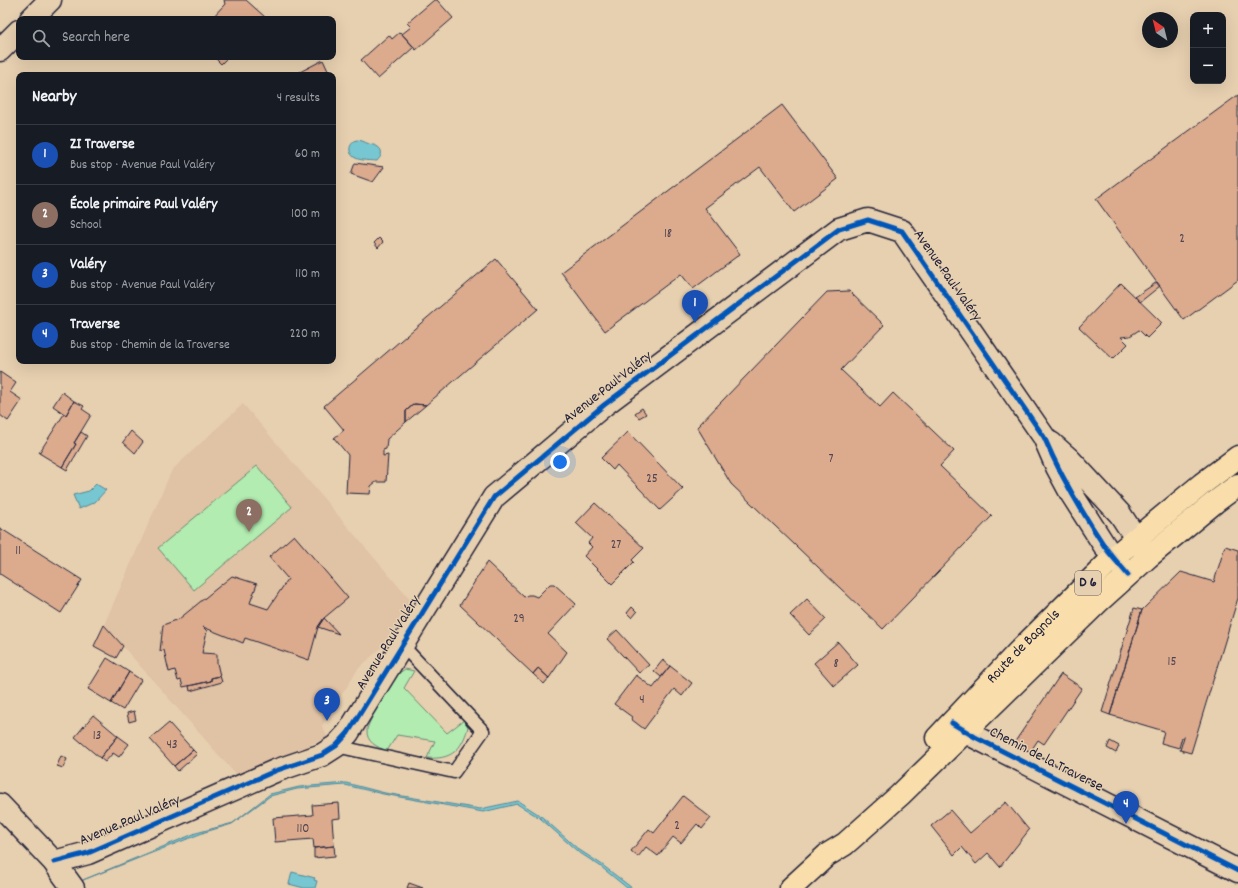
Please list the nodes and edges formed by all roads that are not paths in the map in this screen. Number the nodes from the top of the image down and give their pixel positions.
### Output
1 (50, 0) edge
2 (34, 16) edge
3 (16, 34) edge
4 (0, 50) edge
5 (1044, 437) junction
6 (1238, 457) edge
7 (1238, 485) edge
8 (1136, 538) junction
9 (1114, 557) junction
10 (1148, 557) junction
11 (1128, 575) junction
12 (402, 645) junction
13 (958, 727) junction
14 (336, 746) junction
15 (0, 805) edge
16 (54, 862) junction
17 (1238, 871) edge
18 (73, 888) edge
19 (791, 888) edge

1 - 2 street
3 - 4 street
5 - 8 street, Avenue Paul Valéry
5 - 9 street, Avenue Paul Valéry
5 - 12 street, Avenue Paul Valéry
6 - 8 main road, Route de Bagnols / D 6
7 - 10 main road, Route de Bagnols / D 6
8 - 9 main road, Route de Bagnols / D 6
8 - 10 street, Avenue Paul Valéry
9 - 11 street, Avenue Paul Valéry
9 - 13 main road, Route de Bagnols / D 6
10 - 11 main road, Route de Bagnols / D 6
11 - 13 main road, Route de Bagnols / D 6
12 - 14 street, Avenue Paul Valéry
12 - 14 lane
13 - 17 street, Chemin de la Traverse
13 - 19 main road, Route de Bagnols / D 6
14 - 16 street, Avenue Paul Valéry
15 - 16 street
16 - 18 street

